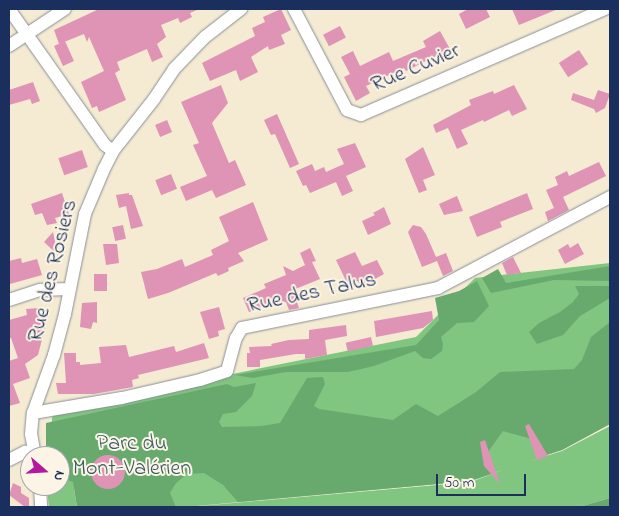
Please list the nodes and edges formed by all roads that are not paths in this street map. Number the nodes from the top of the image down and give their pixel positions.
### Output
1 (9, 9) edge
2 (65, 9) edge
3 (241, 9) edge
4 (294, 9) edge
5 (606, 9) edge
6 (26, 34) junction
7 (9, 46) edge
8 (112, 151) junction
9 (610, 197) edge
10 (69, 289) junction
11 (9, 300) edge
12 (33, 413) junction
13 (34, 446) edge

1 - 6 street
2 - 6 street
3 - 8 street, Rue des Rosiers
4 - 5 street, Rue Cuvier
6 - 7 street
6 - 8 street
8 - 10 street, Rue des Rosiers
9 - 12 street, Rue des Talus
10 - 11 street
10 - 12 street, Rue des Rosiers
12 - 13 street, Rue des Rosiers

